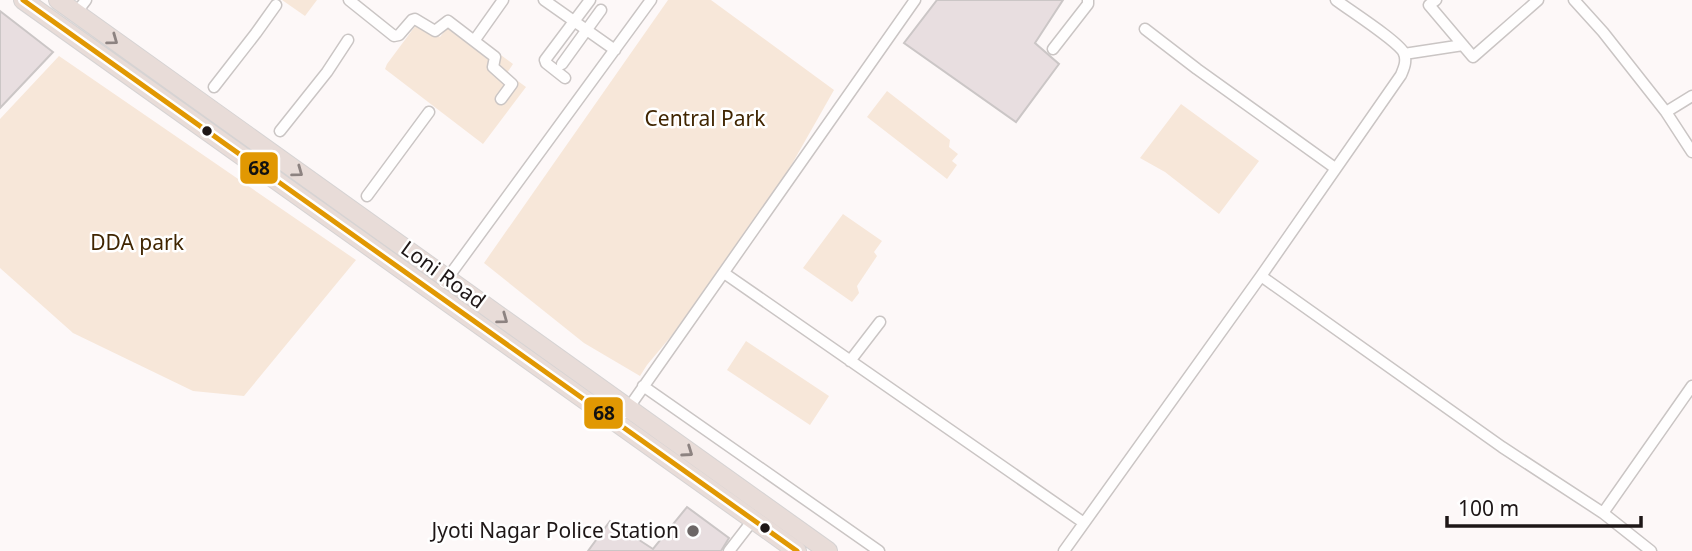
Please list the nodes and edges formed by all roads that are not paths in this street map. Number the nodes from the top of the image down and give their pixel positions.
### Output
1 (23, 0) edge
2 (58, 0) edge
3 (349, 0) edge
4 (370, 0) edge
5 (503, 0) edge
6 (544, 0) edge
7 (590, 0) edge
8 (651, 0) edge
9 (915, 0) edge
10 (1088, 0) edge
11 (1336, 0) edge
12 (1436, 0) edge
13 (1538, 0) edge
14 (1579, 2) edge
15 (276, 5) dead end
16 (81, 7) edge
17 (601, 9) dead end
18 (362, 10) junction
19 (574, 21) junction
20 (1145, 29) dead end
21 (586, 30) junction
22 (348, 40) dead end
23 (474, 41) junction
24 (1463, 45) junction
25 (1053, 49) dead end
26 (615, 50) junction
27 (1404, 54) junction
28 (562, 64) dead end
29 (565, 78) dead end
30 (214, 87) dead end
31 (1692, 96) edge
32 (501, 99) dead end
33 (1666, 112) junction
34 (429, 113) dead end
35 (280, 131) dead end
36 (1692, 152) edge
37 (1335, 168) junction
38 (367, 196) dead end
39 (724, 273) junction
40 (1261, 276) junction
41 (447, 278) junction
42 (436, 294) junction
43 (880, 322) dead end
44 (850, 361) junction
45 (643, 386) junction
46 (1692, 386) edge
47 (622, 416) junction
48 (1603, 513) junction
49 (753, 520) junction
50 (1084, 523) junction
51 (729, 551) edge
52 (797, 551) edge
53 (828, 551) edge
54 (879, 551) edge
55 (1064, 551) edge
56 (1651, 551) edge

1 - 42 highway, Loni Road
2 - 16 highway, Loni Road
3 - 18 street
4 - 18 street
5 - 23 street
6 - 19 street
7 - 19 street
8 - 26 street
9 - 39 street
10 - 25 street
11 - 27 street
12 - 24 street
13 - 24 street
14 - 33 street
15 - 30 street
16 -> 41 highway, Loni Road
17 - 21 street
18 - 23 street
19 - 21 street
19 - 29 street
20 - 37 street
21 - 26 street
21 - 28 street
22 - 35 street
23 - 32 street
24 - 27 street
26 - 41 street
27 - 37 street
31 - 33 street
33 - 36 street
34 - 38 street
37 - 40 street
39 - 44 street
39 - 45 street
40 - 48 street
40 - 50 street
41 - 42 street
41 -> 47 highway, Loni Road
42 - 47 highway, Loni Road
43 - 44 street
44 - 50 street
45 - 47 street
45 - 54 street
46 - 48 street
47 - 49 highway, Loni Road
47 -> 53 highway, Loni Road
48 - 56 street
49 - 51 street
49 - 52 highway, Loni Road
50 - 55 street

